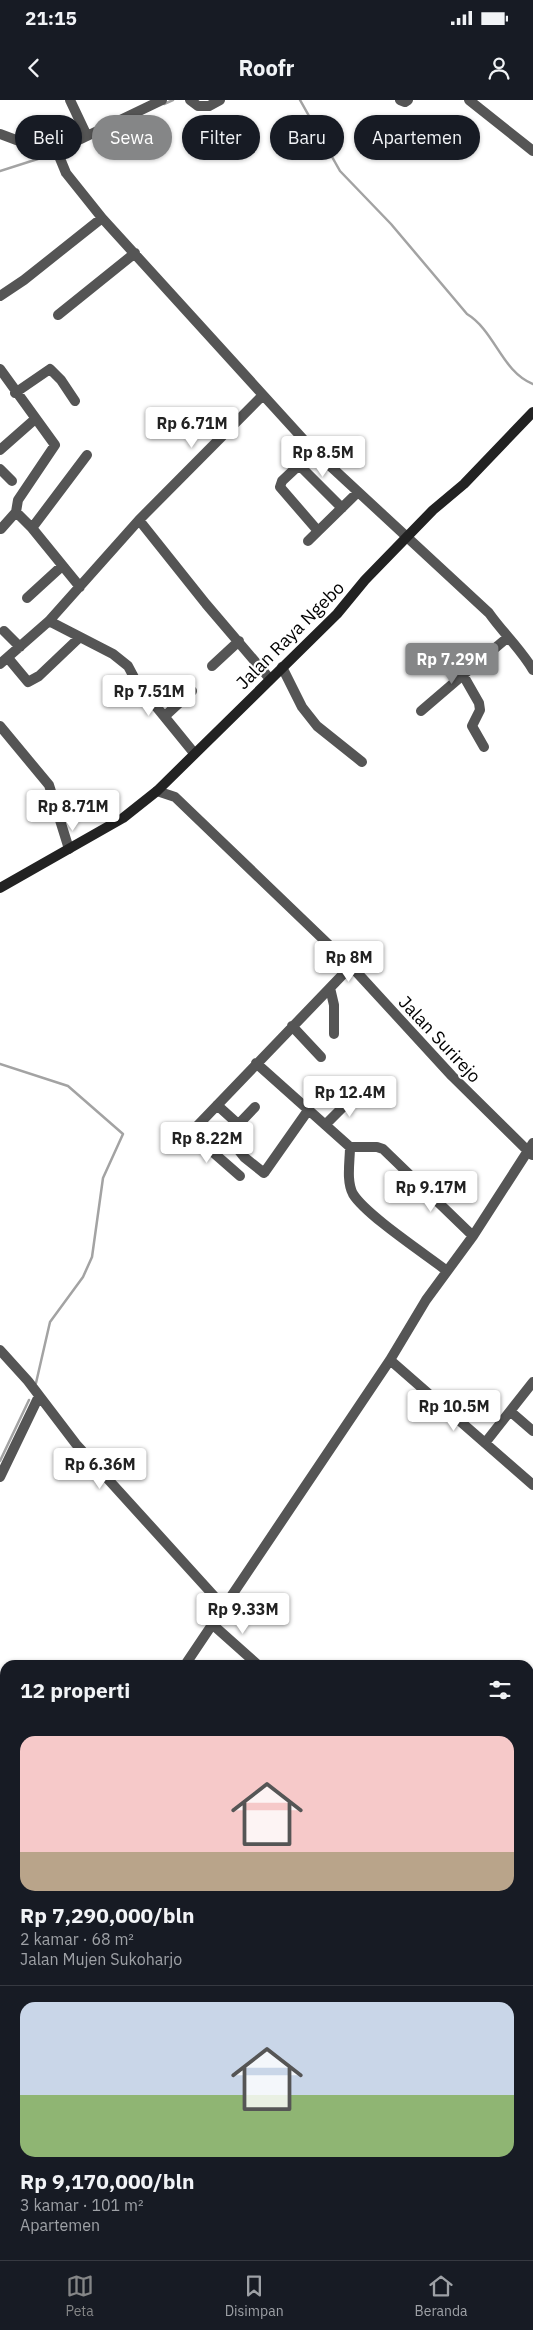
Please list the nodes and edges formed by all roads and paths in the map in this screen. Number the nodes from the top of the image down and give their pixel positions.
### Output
1 (70, 100) edge
2 (162, 100) edge
3 (190, 100) edge
4 (220, 100) edge
5 (400, 100) edge
6 (408, 100) edge
7 (469, 100) edge
8 (0, 134) edge
9 (87, 136) junction
10 (82, 138) edge
11 (15, 140) edge
12 (533, 151) edge
13 (61, 160) edge
14 (102, 218) junction
15 (135, 253) junction
16 (0, 296) edge
17 (58, 315) dead end
18 (0, 369) edge
19 (15, 393) junction
20 (264, 395) junction
21 (75, 402) dead end
22 (533, 412) edge
23 (34, 420) junction
24 (0, 450) edge
25 (87, 455) dead end
26 (0, 469) edge
27 (12, 481) dead end
28 (357, 493) junction
29 (342, 508) junction
30 (16, 512) junction
31 (138, 520) junction
32 (32, 528) junction
33 (1, 529) edge
34 (318, 531) junction
35 (408, 536) junction
36 (308, 541) dead end
37 (62, 566) junction
38 (80, 587) junction
39 (27, 598) dead end
40 (49, 621) junction
41 (4, 631) dead end
42 (80, 637) junction
43 (507, 638) junction
44 (238, 641) junction
45 (20, 647) junction
46 (4, 661) edge
47 (212, 666) dead end
48 (282, 667) junction
49 (533, 670) edge
50 (463, 675) junction
51 (270, 679) junction
52 (192, 691) dead end
53 (421, 711) dead end
54 (165, 716) junction
55 (0, 726) edge
56 (484, 747) dead end
57 (194, 753) junction
58 (362, 762) dead end
59 (171, 777) junction
60 (157, 791) junction
61 (175, 797) junction
62 (69, 849) junction
63 (0, 888) edge
64 (351, 966) junction
65 (330, 988) junction
66 (292, 1026) junction
67 (334, 1034) dead end
68 (321, 1057) dead end
69 (256, 1063) junction
70 (356, 1094) dead end
71 (217, 1105) junction
72 (255, 1107) dead end
73 (309, 1109) junction
74 (238, 1124) junction
75 (326, 1124) junction
76 (190, 1133) junction
77 (350, 1147) junction
78 (176, 1148) dead end
79 (531, 1150) edge
80 (240, 1176) dead end
81 (473, 1236) junction
82 (447, 1271) junction
83 (0, 1350) edge
84 (390, 1360) junction
85 (533, 1382) edge
86 (39, 1396) junction
87 (511, 1412) junction
88 (533, 1431) edge
89 (485, 1443) junction
90 (0, 1477) edge
91 (533, 1485) edge
92 (224, 1607) junction
93 (212, 1624) junction
94 (188, 1660) edge
95 (252, 1660) edge

1 - 9 street
2 - 9 street
3 - 4 street
5 - 6 street
7 - 12 street
8 - 11 street
9 - 10 street
13 - 14 street
14 - 15 street
14 - 16 street
15 - 17 street
15 - 20 street
18 - 19 street
19 - 21 street
19 - 23 street
20 - 28 street
20 - 31 street
22 - 35 street, Jalan Raya Ngebo
23 - 24 street
23 - 30 street
25 - 32 street
26 - 27 street
28 - 29 street
28 - 35 street
29 - 34 street
29 - 34 street
30 - 32 street
30 - 33 street
31 - 38 street
31 - 44 street
32 - 37 street
34 - 36 street
35 - 43 street
35 - 48 street, Jalan Raya Ngebo
37 - 38 street
37 - 39 street
38 - 40 street
40 - 42 street
40 - 45 street
41 - 45 street
42 - 46 street
42 - 54 street
43 - 49 street
43 - 50 street
44 - 47 street
44 - 51 street
45 - 46 street
48 - 51 street, Jalan Raya Ngebo
48 - 58 street
50 - 53 street
50 - 56 street
51 - 57 street, Jalan Raya Ngebo
52 - 54 street
54 - 57 street
55 - 62 street
57 - 59 street, Jalan Raya Ngebo
59 - 60 street, Jalan Raya Ngebo
59 - 61 street
60 - 61 street, Jalan Surirejo
60 - 62 street, Jalan Raya Ngebo
61 - 64 street, Jalan Surirejo
62 - 63 street, Jalan Raya Ngebo
64 - 65 street
64 - 79 street, Jalan Surirejo
65 - 66 street
65 - 67 street
66 - 68 street
66 - 69 street
69 - 71 street
69 - 73 street
70 - 75 street
71 - 74 street
71 - 76 street
72 - 74 street
73 - 74 street
73 - 75 street
75 - 77 street
76 - 78 street
76 - 80 street
77 - 81 street
77 - 82 street
79 - 81 street
81 - 82 street
82 - 84 street
83 - 86 street
84 - 89 street
84 - 92 street
85 - 87 street
86 - 90 street
86 - 92 street
87 - 88 street
87 - 89 street
89 - 91 street
92 - 93 street
93 - 94 street
93 - 95 street

